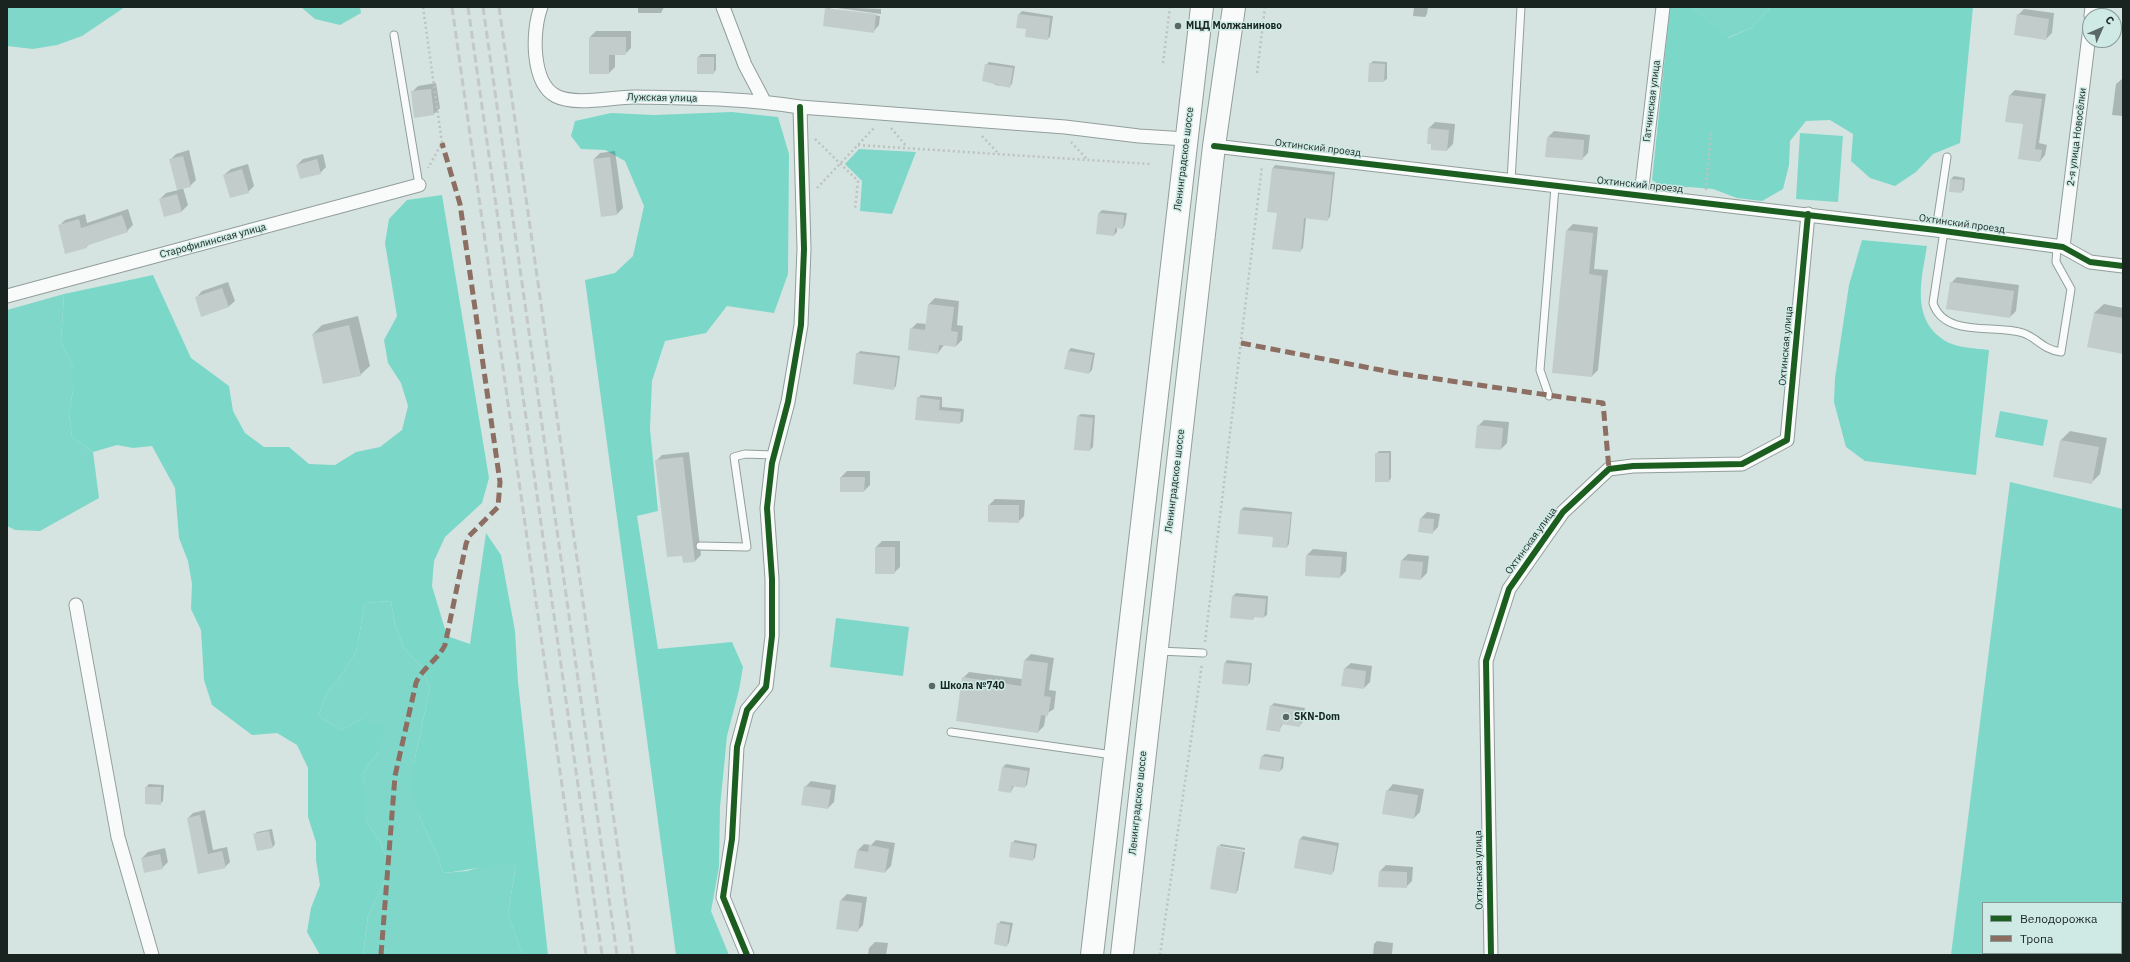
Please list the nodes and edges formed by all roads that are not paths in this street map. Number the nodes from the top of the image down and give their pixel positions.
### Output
1 (541, 7) edge
2 (723, 7) edge
3 (1202, 7) edge
4 (1234, 7) edge
5 (1521, 7) edge
6 (1663, 7) edge
7 (394, 35) dead end
8 (2088, 48) edge
9 (764, 101) junction
10 (800, 107) junction
11 (1186, 139) junction
12 (1214, 146) junction
13 (1947, 157) dead end
14 (1511, 182) junction
15 (418, 185) joint
16 (1555, 186) junction
17 (1641, 195) junction
18 (1808, 214) junction
19 (1940, 231) junction
20 (2060, 247) junction
21 (2123, 266) edge
22 (7, 296) edge
23 (1549, 396) dead end
24 (774, 454) junction
25 (700, 546) dead end
26 (76, 605) dead end
27 (1155, 651) junction
28 (1203, 653) road end
29 (951, 732) dead end
30 (1114, 755) junction
31 (152, 955) edge
32 (747, 955) edge
33 (1092, 955) edge
34 (1122, 955) edge
35 (1491, 955) edge

1 - 9 street, Лужская улица
2 - 9 street
3 - 11 highway, Ленинградское шоссе
4 - 12 highway, Ленинградское шоссе
5 - 14 lane
6 - 17 street, Гатчинская улица
7 - 15 lane
8 - 20 street, 2-я улица Новосёлки
9 - 10 street, Лужская улица
10 - 11 street, Лужская улица
10 - 24 street
11 - 30 highway, Ленинградское шоссе
12 - 14 street, Охтинский проезд
12 - 27 highway, Ленинградское шоссе
13 - 19 lane
14 - 16 street, Охтинский проезд
15 - 22 street, Старофилинская улица
16 - 17 street, Охтинский проезд
16 - 23 lane
17 - 18 street, Охтинский проезд
18 - 19 street, Охтинский проезд
18 - 35 street, Охтинская улица
19 - 20 street, Охтинский проезд
19 - 20 lane
20 - 21 street
24 - 25 lane
24 - 32 street
26 - 31 street
27 - 28 lane
27 - 34 highway, Ленинградское шоссе
29 - 30 lane
30 - 33 highway, Ленинградское шоссе

